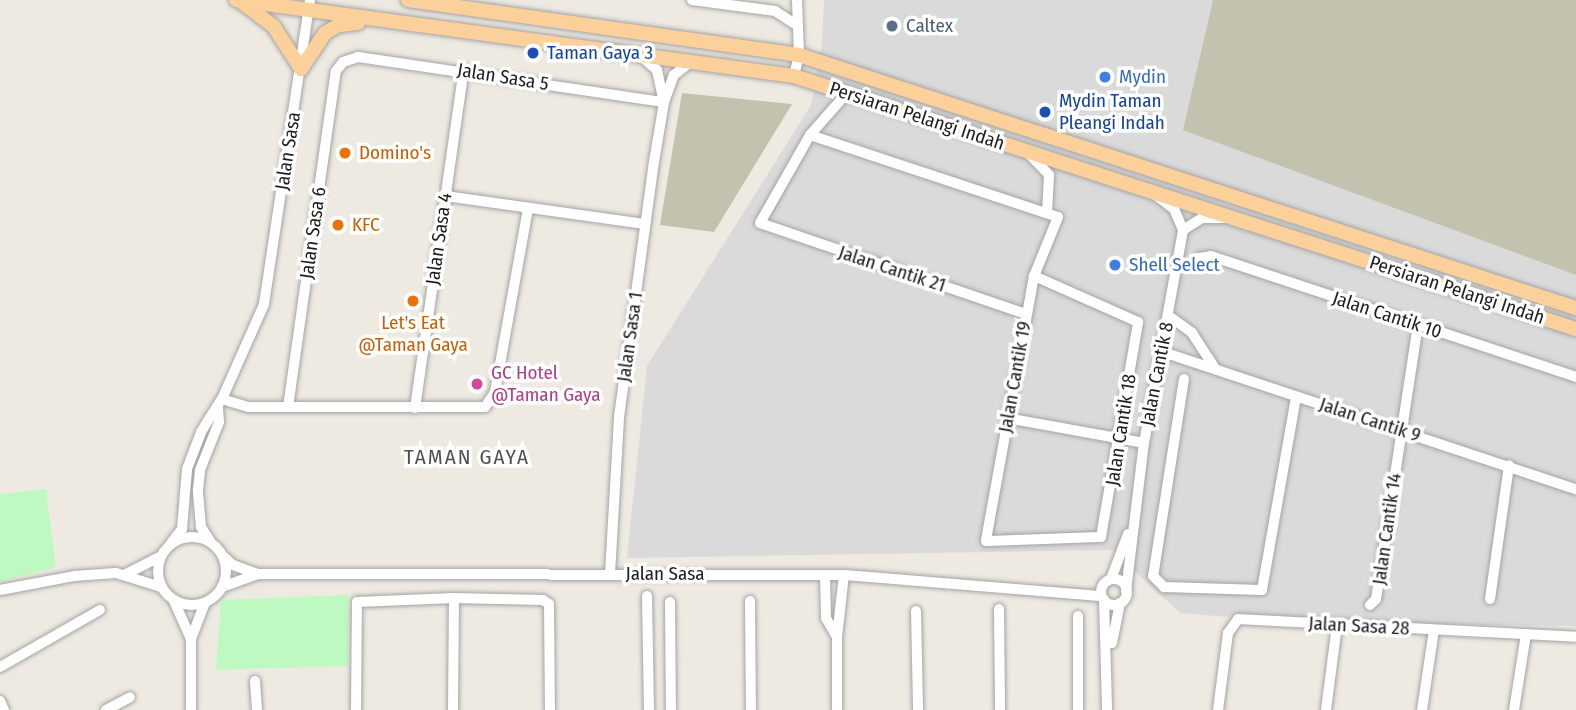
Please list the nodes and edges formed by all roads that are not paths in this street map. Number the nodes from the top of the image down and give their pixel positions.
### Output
1 (236, 0) edge
2 (408, 0) edge
3 (692, 0) edge
4 (797, 0) edge
5 (309, 4) edge
6 (775, 10) junction
7 (379, 22) junction
8 (798, 26) junction
9 (799, 55) junction
10 (642, 57) junction
11 (343, 62) joint
12 (688, 64) junction
13 (300, 69) junction
14 (464, 70) junction
15 (794, 76) junction
16 (847, 93) junction
17 (664, 102) junction
18 (810, 135) junction
19 (1026, 151) junction
20 (1150, 190) junction
21 (446, 196) junction
22 (528, 208) junction
23 (1046, 213) junction
24 (1238, 218) junction
25 (645, 224) junction
26 (1183, 230) junction
27 (1199, 258) dead end
28 (1034, 276) junction
29 (1576, 308) edge
30 (1026, 314) junction
31 (1168, 316) junction
32 (1419, 327) junction
33 (1576, 330) edge
34 (1163, 352) junction
35 (1216, 370) junction
36 (1576, 377) edge
37 (1184, 379) dead end
38 (1296, 397) junction
39 (220, 404) junction
40 (288, 407) junction
41 (415, 408) junction
42 (1007, 418) junction
43 (1401, 429) junction
44 (1120, 440) junction
45 (1144, 443) junction
46 (1509, 466) junction
47 (1576, 489) edge
48 (1134, 518) junction
49 (210, 541) junction
50 (986, 541) joint
51 (171, 543) junction
52 (223, 556) junction
53 (160, 557) junction
54 (126, 574) junction
55 (258, 574) junction
56 (610, 574) junction
57 (825, 575) junction
58 (844, 575) junction
59 (1107, 581) junction
60 (161, 587) junction
61 (222, 587) junction
62 (0, 590) edge
63 (1071, 590) junction
64 (1126, 591) junction
65 (647, 596) dead end
66 (454, 598) junction
67 (1102, 598) junction
68 (1490, 599) dead end
69 (174, 600) junction
70 (750, 601) dead end
71 (670, 602) dead end
72 (205, 603) junction
73 (1120, 603) junction
74 (1370, 605) dead end
75 (100, 610) dead end
76 (999, 610) dead end
77 (916, 611) dead end
78 (1078, 616) dead end
79 (1337, 625) junction
80 (1434, 630) junction
81 (1526, 634) junction
82 (837, 637) junction
83 (1576, 637) edge
84 (191, 639) junction
85 (1109, 656) junction
86 (0, 667) edge
87 (255, 681) dead end
88 (130, 697) dead end
89 (0, 701) edge
90 (5, 710) edge
91 (106, 710) edge
92 (191, 710) edge
93 (257, 710) edge
94 (356, 710) edge
95 (453, 710) edge
96 (550, 710) edge
97 (649, 710) edge
98 (671, 710) edge
99 (751, 710) edge
100 (837, 710) edge
101 (918, 710) edge
102 (1000, 710) edge
103 (1078, 710) edge
104 (1107, 710) edge
105 (1218, 710) edge
106 (1325, 710) edge
107 (1422, 710) edge
108 (1514, 710) edge

1 - 5 main road, Persiaran Pelangi Indah
1 - 13 main road
2 - 9 main road, Persiaran Pelangi Indah
3 - 6 street
4 - 6 street
4 - 8 street
5 - 7 main road, Persiaran Pelangi Indah
5 - 13 street, Jalan Sasa
6 - 8 street
7 - 10 main road, Persiaran Pelangi Indah
7 - 13 main road
8 - 9 street
9 - 15 street
9 - 29 main road, Persiaran Pelangi Indah
10 - 12 main road, Persiaran Pelangi Indah
10 - 17 street, Jalan Sasa 1
11 - 14 street, Jalan Sasa 5
11 - 40 street, Jalan Sasa 6
12 - 15 main road, Persiaran Pelangi Indah
12 - 17 street, Jalan Sasa 1
13 - 39 street, Jalan Sasa
14 - 17 street, Jalan Sasa 5
14 - 21 street, Jalan Sasa 4
15 - 16 main road, Persiaran Pelangi Indah
16 - 18 street
16 - 19 main road, Persiaran Pelangi Indah
17 - 25 street, Jalan Sasa 1
18 - 23 street
18 - 30 street, Jalan Cantik 21
19 - 20 main road, Persiaran Pelangi Indah
19 - 23 street
20 - 24 main road, Persiaran Pelangi Indah
20 - 26 street
21 - 22 street
21 - 41 street, Jalan Sasa 4
22 - 25 street
22 - 41 street
23 - 28 street, Jalan Cantik 19
24 - 26 street
24 - 33 main road, Persiaran Pelangi Indah
25 - 56 street, Jalan Sasa 1
26 - 31 street, Jalan Cantik 8
27 - 32 street, Jalan Cantik 10
28 - 30 street, Jalan Cantik 19
28 - 44 street, Jalan Cantik 18
30 - 42 street, Jalan Cantik 19
31 - 34 street, Jalan Cantik 8
31 - 35 street
32 - 36 street, Jalan Cantik 10
32 - 43 street, Jalan Cantik 14
34 - 35 street, Jalan Cantik 9
34 - 45 street, Jalan Cantik 8
35 - 38 street, Jalan Cantik 9
37 - 38 street
38 - 43 street, Jalan Cantik 9
39 - 40 street
39 - 49 street, Jalan Sasa
39 - 51 street, Jalan Sasa
40 - 41 street
42 - 44 street
42 - 50 street, Jalan Cantik 19
43 - 46 street, Jalan Cantik 9
43 - 74 street, Jalan Cantik 14
44 - 45 street
44 - 50 street, Jalan Cantik 18
45 - 48 street, Jalan Cantik 8
46 - 47 street, Jalan Cantik 9
46 - 68 street
48 - 59 street
48 - 64 street
49 - 51 street
49 - 52 street
51 - 53 street
52 - 55 street, Jalan Sasa
52 - 61 street
53 - 54 street
53 - 60 street
54 - 60 street
54 - 62 street
55 - 56 street, Jalan Sasa
55 - 61 street, Jalan Sasa
56 - 57 street, Jalan Sasa
57 - 58 street, Jalan Sasa
57 - 82 street
58 - 63 street, Jalan Sasa
58 - 82 street
59 - 63 street, Jalan Sasa
59 - 64 street
59 - 67 street
60 - 69 street
61 - 72 street
63 - 67 street, Jalan Sasa
64 - 73 street
65 - 97 street
66 - 94 street
66 - 95 street
66 - 96 street
67 - 73 street, Jalan Sasa
67 - 85 street
69 - 72 street
69 - 84 street
70 - 99 street
71 - 98 street
72 - 84 street
73 - 85 street
75 - 86 street
76 - 102 street
77 - 101 street
78 - 103 street
79 - 80 street, Jalan Sasa 28
79 - 105 street, Jalan Sasa 28
79 - 106 street
80 - 81 street, Jalan Sasa 28
80 - 107 street
81 - 83 street, Jalan Sasa 28
81 - 108 street
82 - 100 street
84 - 92 street
85 - 104 street
87 - 93 street
88 - 91 street
89 - 90 street

